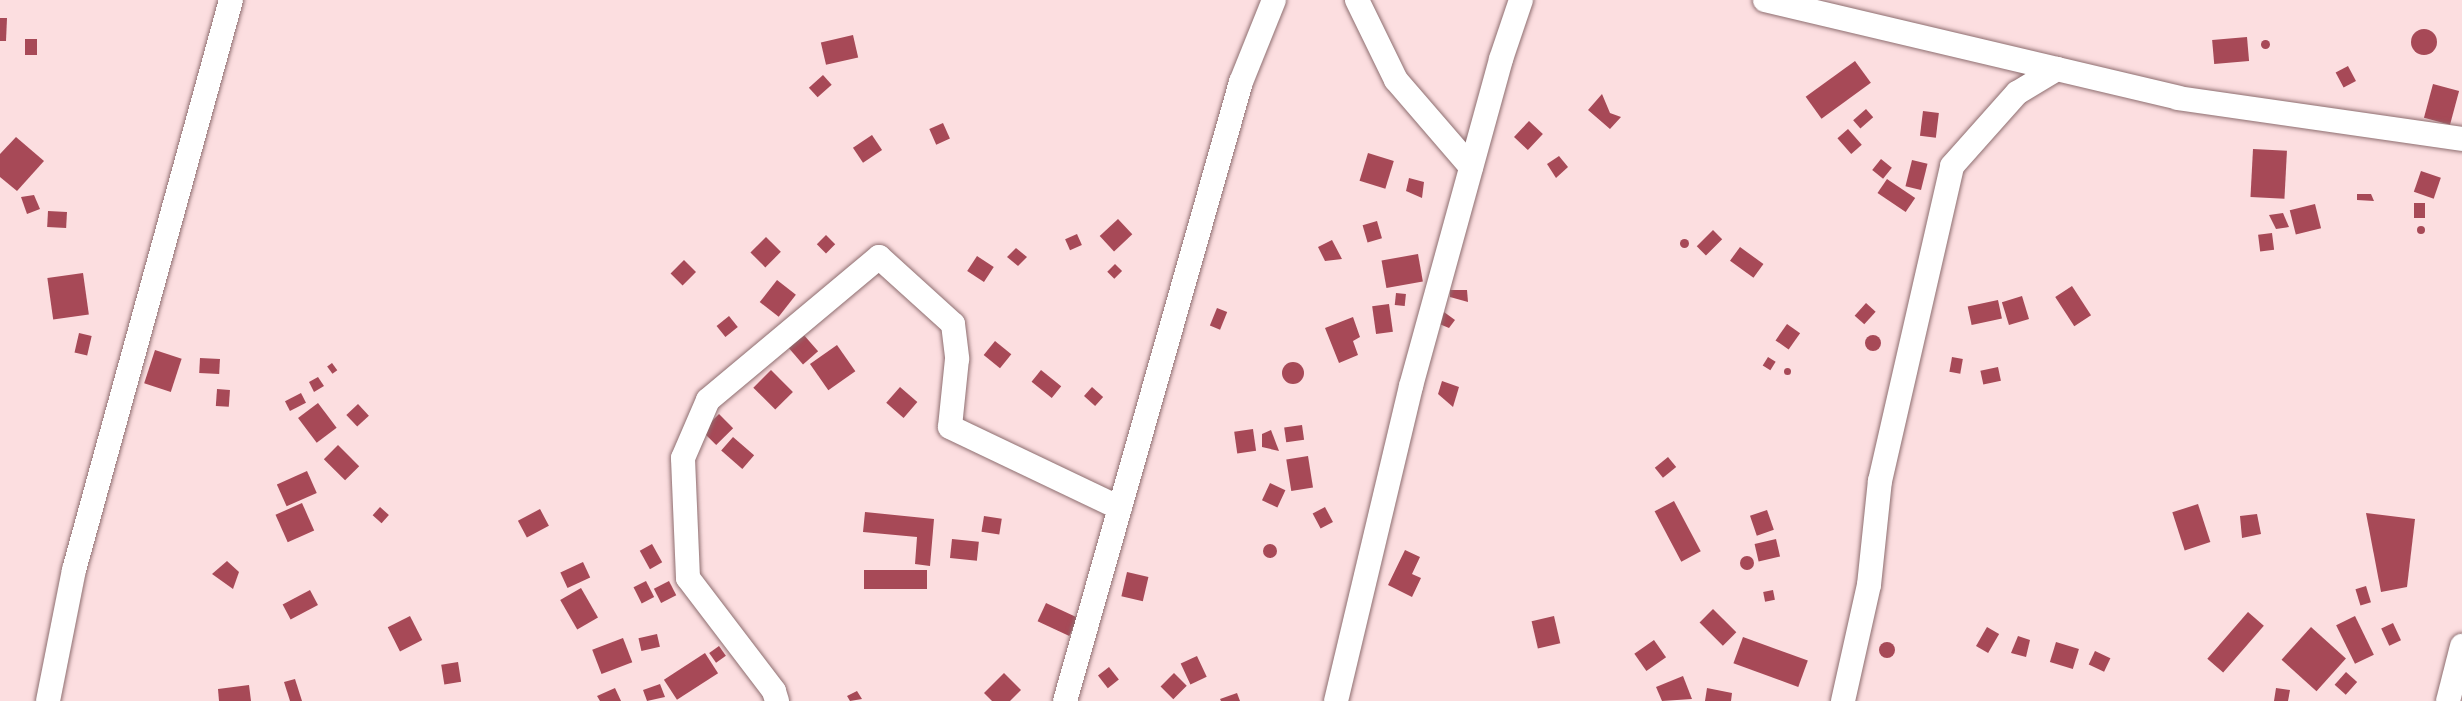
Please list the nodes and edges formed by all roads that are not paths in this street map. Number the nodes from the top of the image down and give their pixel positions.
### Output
1 (231, 0) edge
2 (1274, 0) edge
3 (1357, 0) edge
4 (1521, 0) edge
5 (1765, 0) edge
6 (2057, 69) junction
7 (2462, 139) edge
8 (1471, 166) junction
9 (1120, 508) junction
10 (2462, 646) edge
11 (48, 701) edge
12 (777, 701) edge
13 (1065, 701) edge
14 (1336, 701) edge
15 (1843, 701) edge
16 (2448, 701) edge

1 - 11 street
2 - 9 street
3 - 8 street
4 - 8 street
5 - 6 street
6 - 7 street
6 - 15 street
8 - 14 street
9 - 12 street
9 - 13 street
10 - 16 street

